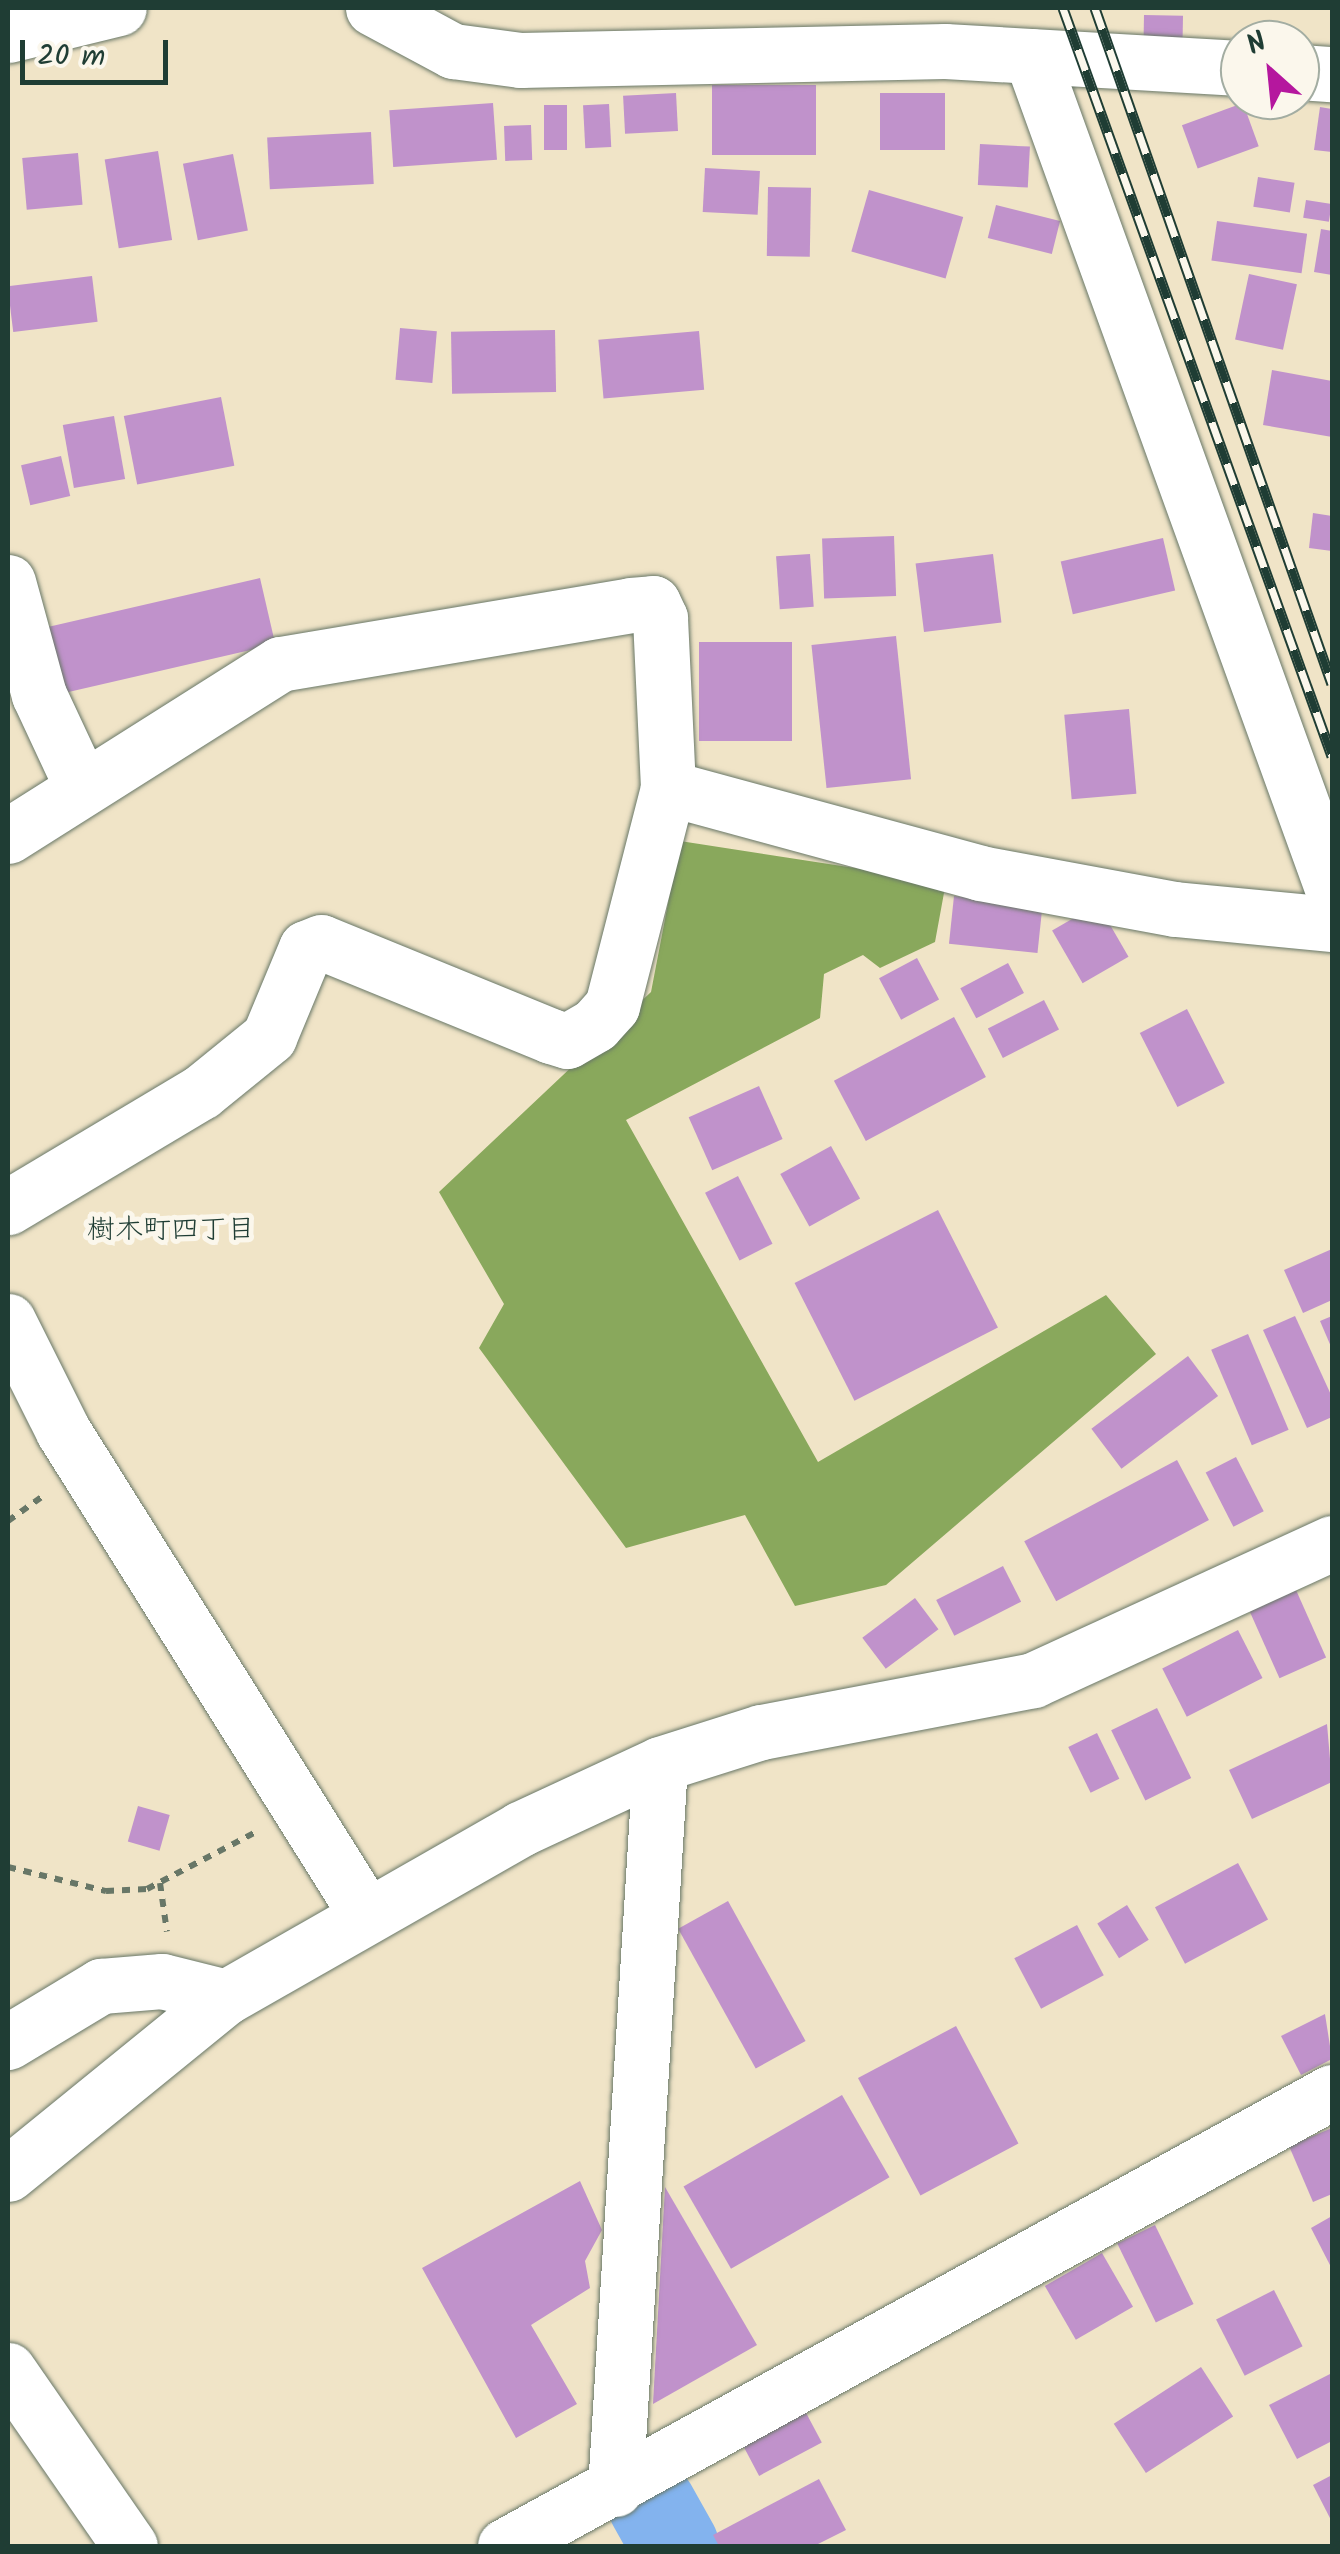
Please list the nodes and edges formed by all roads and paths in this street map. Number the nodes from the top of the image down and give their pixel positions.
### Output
1 (119, 8) edge
2 (373, 8) edge
3 (8, 35) edge
4 (1031, 56) junction
5 (1220, 67) edge
6 (8, 582) edge
7 (81, 785) junction
8 (668, 788) junction
9 (8, 836) edge
10 (1332, 888) edge
11 (1332, 924) edge
12 (8, 1208) edge
13 (8, 1320) edge
14 (44, 1495) dead end
15 (8, 1521) edge
16 (1332, 1543) edge
17 (660, 1764) junction
18 (260, 1829) dead end
19 (8, 1867) edge
20 (160, 1883) junction
21 (366, 1914) junction
22 (168, 1938) dead end
23 (226, 1997) junction
24 (8, 2042) edge
25 (1332, 2092) edge
26 (8, 2174) edge
27 (8, 2370) edge
28 (615, 2489) junction
29 (130, 2546) edge
30 (504, 2546) edge

1 - 3 street
2 - 4 street
4 - 5 street
4 - 10 street
6 - 7 street
7 - 8 street
7 - 9 street
8 - 11 street
8 - 12 street
13 - 21 street
14 - 15 path
16 - 17 street
17 - 21 street
17 - 28 street
18 - 20 path
19 - 20 path
20 - 22 path
21 - 23 street
23 - 24 street
23 - 26 street
25 - 28 street
27 - 29 street
28 - 30 street

